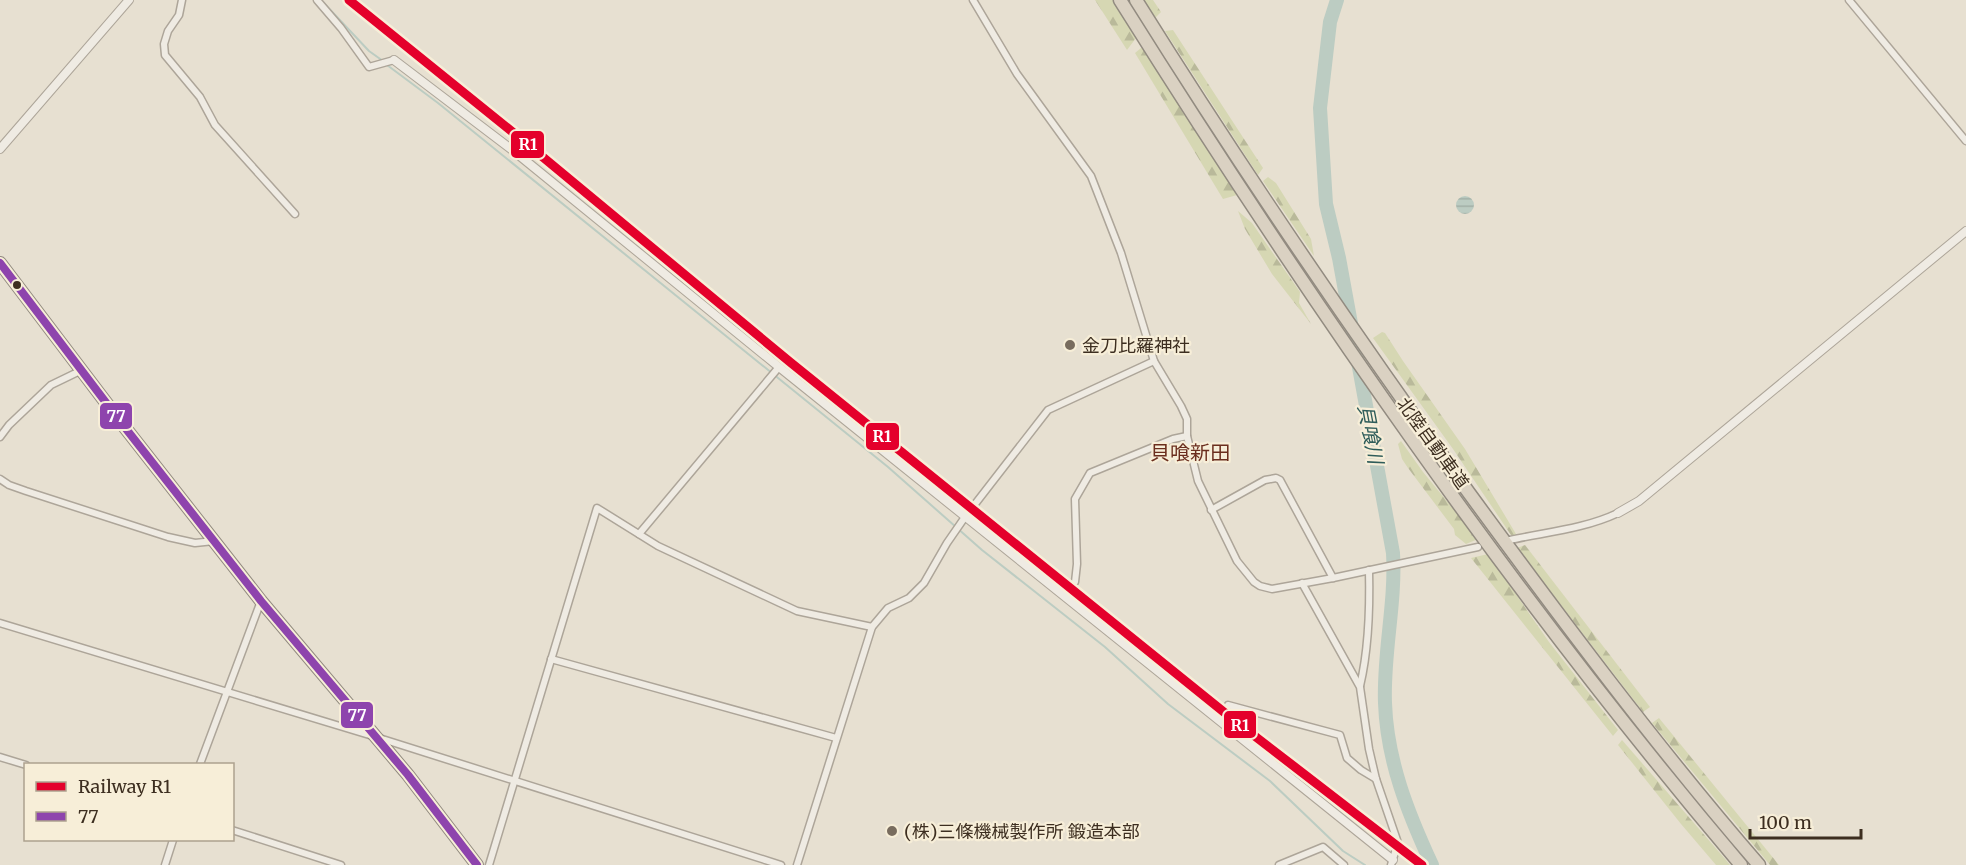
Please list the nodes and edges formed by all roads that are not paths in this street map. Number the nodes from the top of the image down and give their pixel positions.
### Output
1 (182, 0) edge
2 (317, 0) edge
3 (973, 0) edge
4 (1120, 0) edge
5 (1136, 0) edge
6 (1849, 0) edge
7 (125, 1) edge
8 (394, 60) joint
9 (1966, 141) edge
10 (0, 148) edge
11 (295, 214) dead end
12 (1966, 231) edge
13 (0, 263) edge
14 (1154, 361) junction
15 (777, 369) junction
16 (82, 370) junction
17 (1187, 436) junction
18 (0, 437) edge
19 (0, 479) edge
20 (1211, 510) junction
21 (1618, 513) joint
22 (965, 517) junction
23 (639, 534) junction
24 (1510, 540) dead end
25 (214, 541) junction
26 (1478, 547) dead end
27 (1371, 570) junction
28 (1333, 578) junction
29 (1075, 582) dead end
30 (1302, 584) junction
31 (261, 601) junction
32 (0, 623) edge
33 (872, 627) junction
34 (551, 659) junction
35 (1360, 687) junction
36 (228, 693) junction
37 (1228, 705) dead end
38 (376, 736) junction
39 (836, 738) junction
40 (0, 757) edge
41 (201, 763) edge
42 (24, 764) edge
43 (1376, 778) junction
44 (514, 780) junction
45 (234, 831) edge
46 (173, 841) edge
47 (1392, 863) edge
48 (165, 865) edge
49 (341, 865) edge
50 (477, 865) edge
51 (489, 865) edge
52 (781, 865) edge
53 (797, 865) edge
54 (1280, 865) edge
55 (1344, 865) edge
56 (1741, 865) edge
57 (1759, 865) edge

1 - 11 street
2 - 8 street
3 - 14 street
4 - 56 highway, 北陸自動車道
5 - 57 highway, 北陸自動車道
6 - 9 street
7 - 10 street
8 - 15 street
12 - 21 street
13 - 16 highway
14 - 17 street
14 - 22 street
15 - 22 street
15 - 23 street
16 - 18 street
16 - 25 highway
17 - 20 street
17 - 29 street
19 - 25 street
20 - 28 street
20 - 30 street
21 - 24 street
22 - 33 street
22 - 47 street
23 - 33 street
23 - 34 street
25 - 31 highway
26 - 27 street
27 - 28 street
27 - 35 street
28 - 30 street
30 - 35 street
31 - 36 street
31 - 38 highway
32 - 36 street
33 - 39 street
34 - 39 street
34 - 44 street
35 - 43 street
36 - 38 street
36 - 41 street
37 - 43 street
38 - 44 street
38 - 50 highway
39 - 53 street
40 - 42 street
43 - 47 street
44 - 51 street
44 - 52 street
45 - 49 street
46 - 48 street
54 - 55 street

